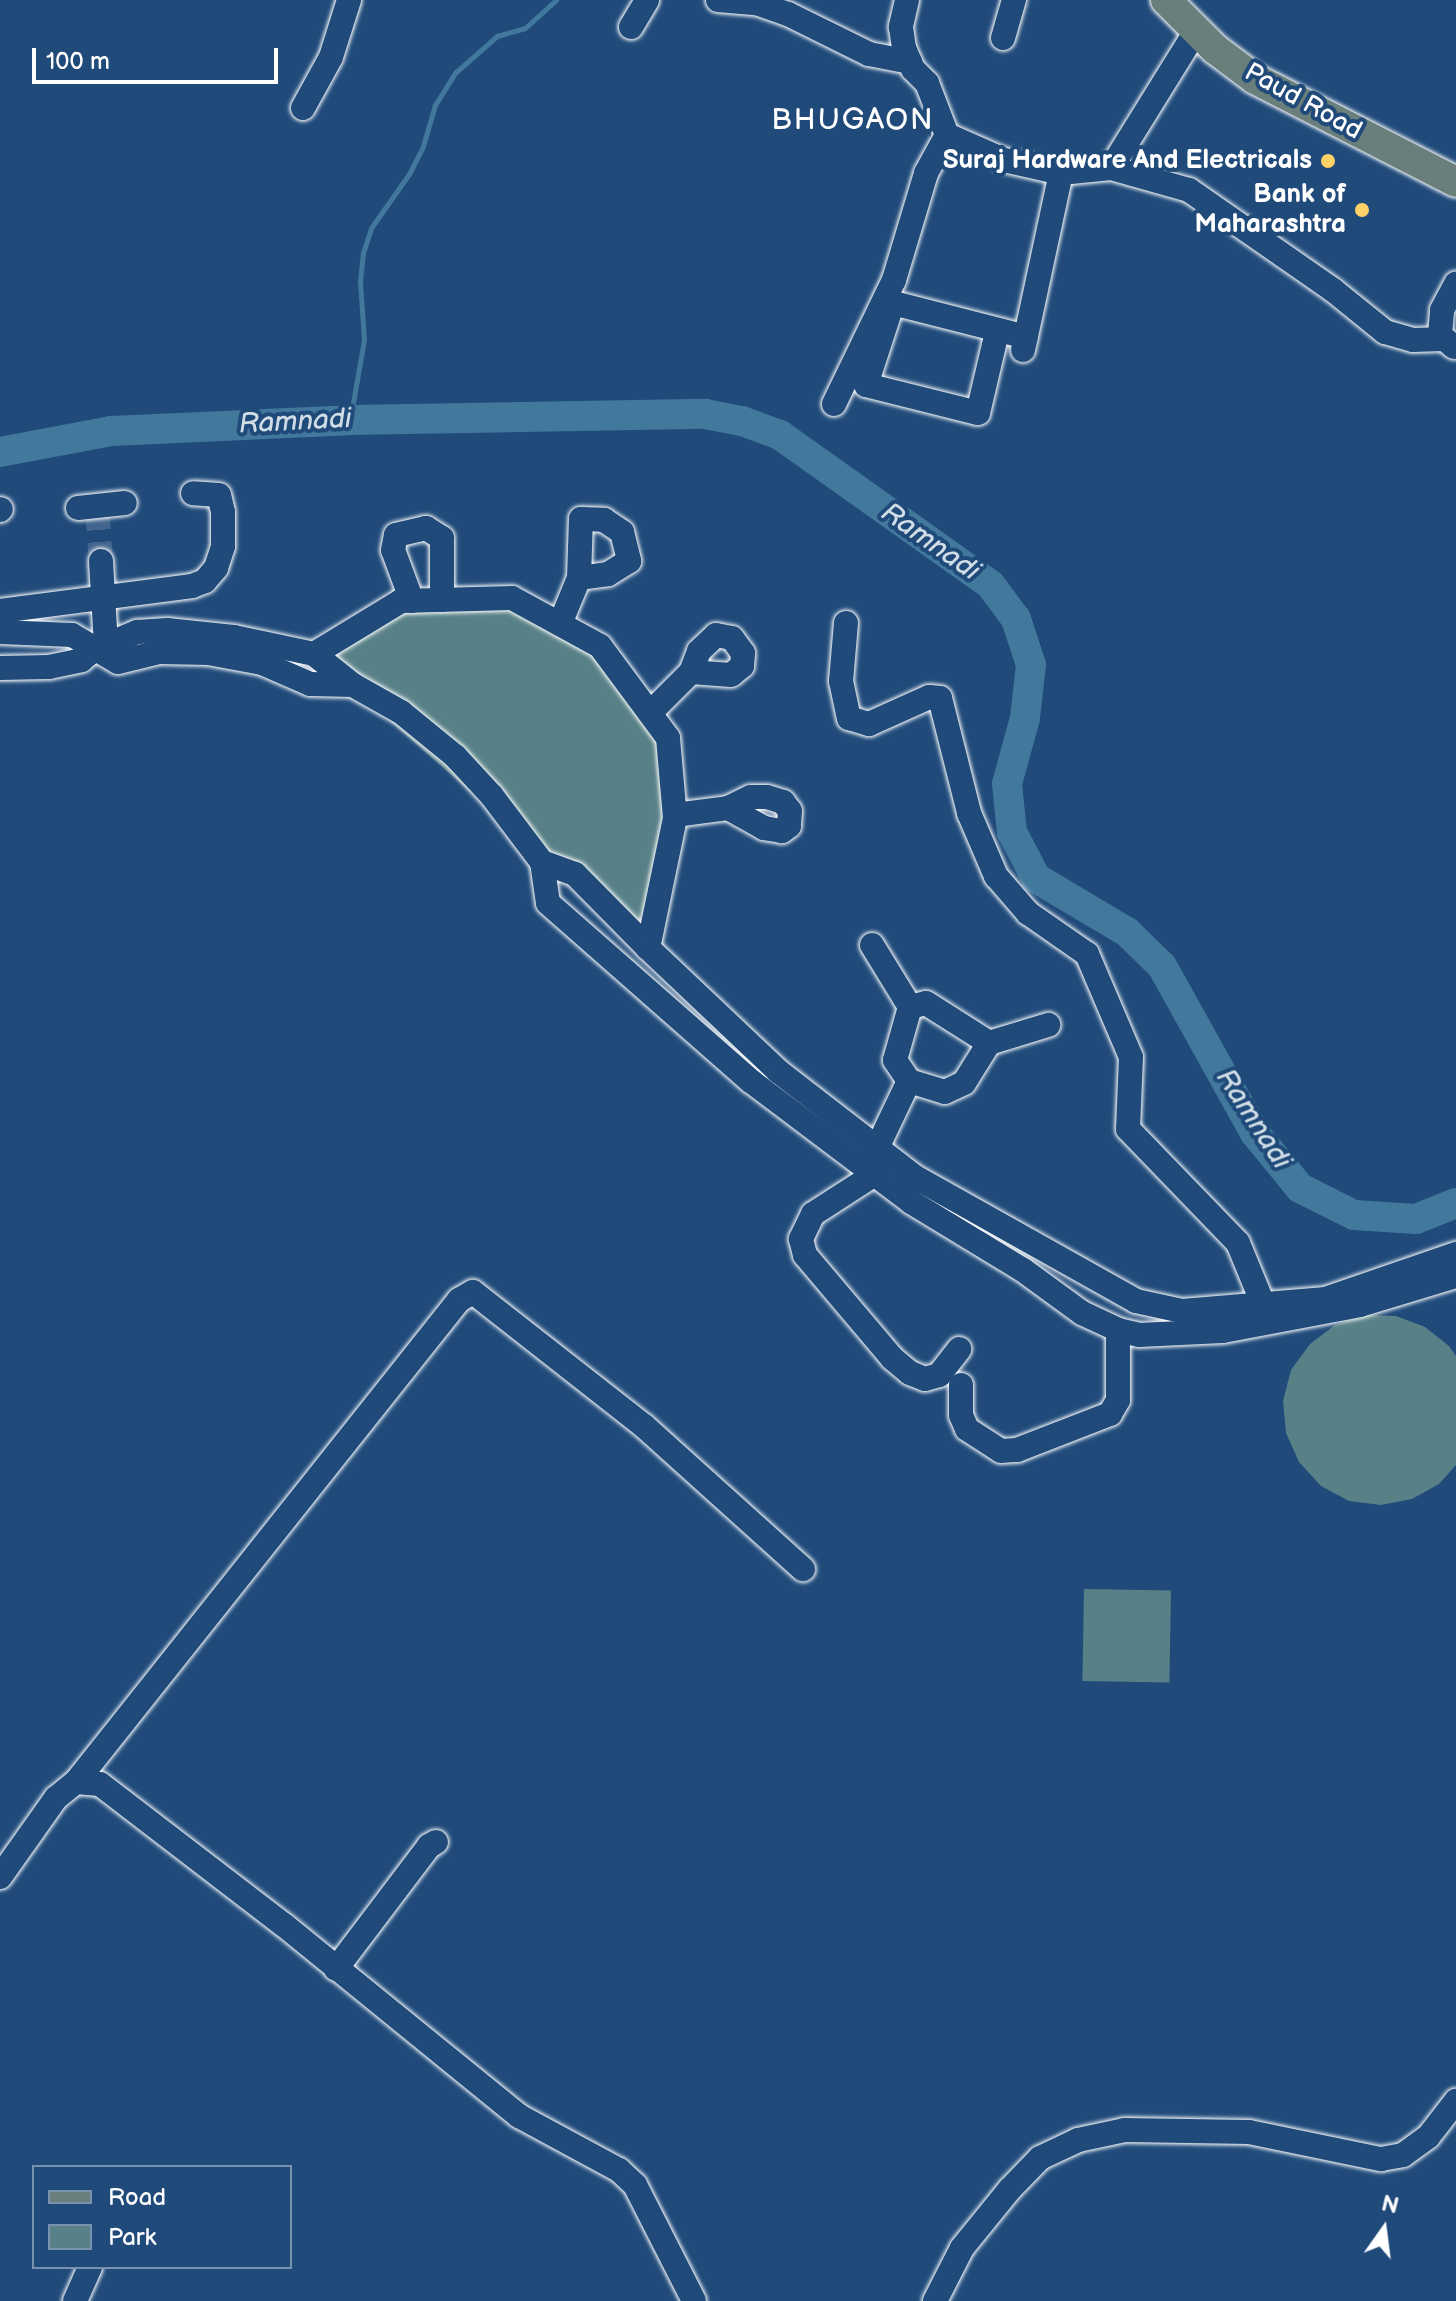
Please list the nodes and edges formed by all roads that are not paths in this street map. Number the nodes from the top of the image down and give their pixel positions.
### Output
1 (349, 0) edge
2 (647, 0) edge
3 (718, 0) edge
4 (907, 0) edge
5 (1014, 0) edge
6 (1167, 0) edge
7 (631, 27) dead end
8 (1196, 31) junction
9 (1003, 38) dead end
10 (910, 62) junction
11 (303, 108) dead end
12 (947, 135) junction
13 (1111, 168) junction
14 (1061, 173) junction
15 (1456, 182) edge
16 (1456, 284) edge
17 (997, 332) junction
18 (1450, 344) edge
19 (834, 404) dead end
20 (193, 493) dead end
21 (125, 503) dead end
22 (78, 508) dead end
23 (101, 561) tunnel mouth
24 (579, 578) dead end
25 (103, 598) junction
26 (442, 600) junction
27 (412, 601) junction
28 (0, 611) edge
29 (846, 623) dead end
30 (560, 624) junction
31 (0, 632) edge
32 (100, 647) junction
33 (314, 654) junction
34 (0, 668) edge
35 (691, 672) dead end
36 (353, 685) junction
37 (650, 713) junction
38 (728, 808) dead end
39 (675, 815) junction
40 (542, 862) junction
41 (872, 945) dead end
42 (648, 948) junction
43 (910, 1007) junction
44 (1048, 1025) dead end
45 (989, 1043) junction
46 (909, 1081) junction
47 (877, 1148) junction
48 (875, 1174) junction
49 (1456, 1254) edge
50 (1456, 1276) edge
51 (1263, 1304) junction
52 (1182, 1323) junction
53 (1118, 1330) junction
54 (959, 1349) dead end
55 (961, 1385) dead end
56 (803, 1569) dead end
57 (76, 1782) junction
58 (436, 1842) dead end
59 (0, 1877) edge
60 (336, 1969) junction
61 (1456, 2101) edge
62 (89, 2269) edge
63 (75, 2301) edge
64 (694, 2301) edge
65 (935, 2301) edge

1 - 11 street
2 - 7 street
3 - 10 street
4 - 10 street
5 - 9 street
6 - 8 main road, Paud Road
8 - 13 street
8 - 15 main road, Paud Road
10 - 12 street
12 - 14 street
12 - 19 street
13 - 14 street
13 - 18 street
14 - 17 street
16 - 18 street
17 - 17 street
20 - 25 street
21 - 22 street
23 - 25 street
24 - 30 street
25 - 28 street
25 - 32 street
26 - 27 street
26 - 27 street
26 - 30 street
27 - 33 street
29 - 51 street
30 - 37 street
31 - 32 street
32 - 33 street
32 - 34 street
32 - 36 street
33 - 36 street
35 - 37 street
36 - 40 street
37 - 39 street
38 - 39 street
39 - 42 street
40 - 42 street
40 - 48 street
41 - 43 street
42 - 47 street
43 - 45 street
43 - 46 street
44 - 45 street
45 - 46 street
46 - 47 street
47 - 52 street
48 - 53 street
48 - 54 street
49 - 51 street
50 - 52 street
51 - 52 street
52 - 53 street
53 - 55 street
56 - 57 street
57 - 59 street
57 - 60 street
58 - 60 street
60 - 64 street
61 - 65 street
62 - 63 street

